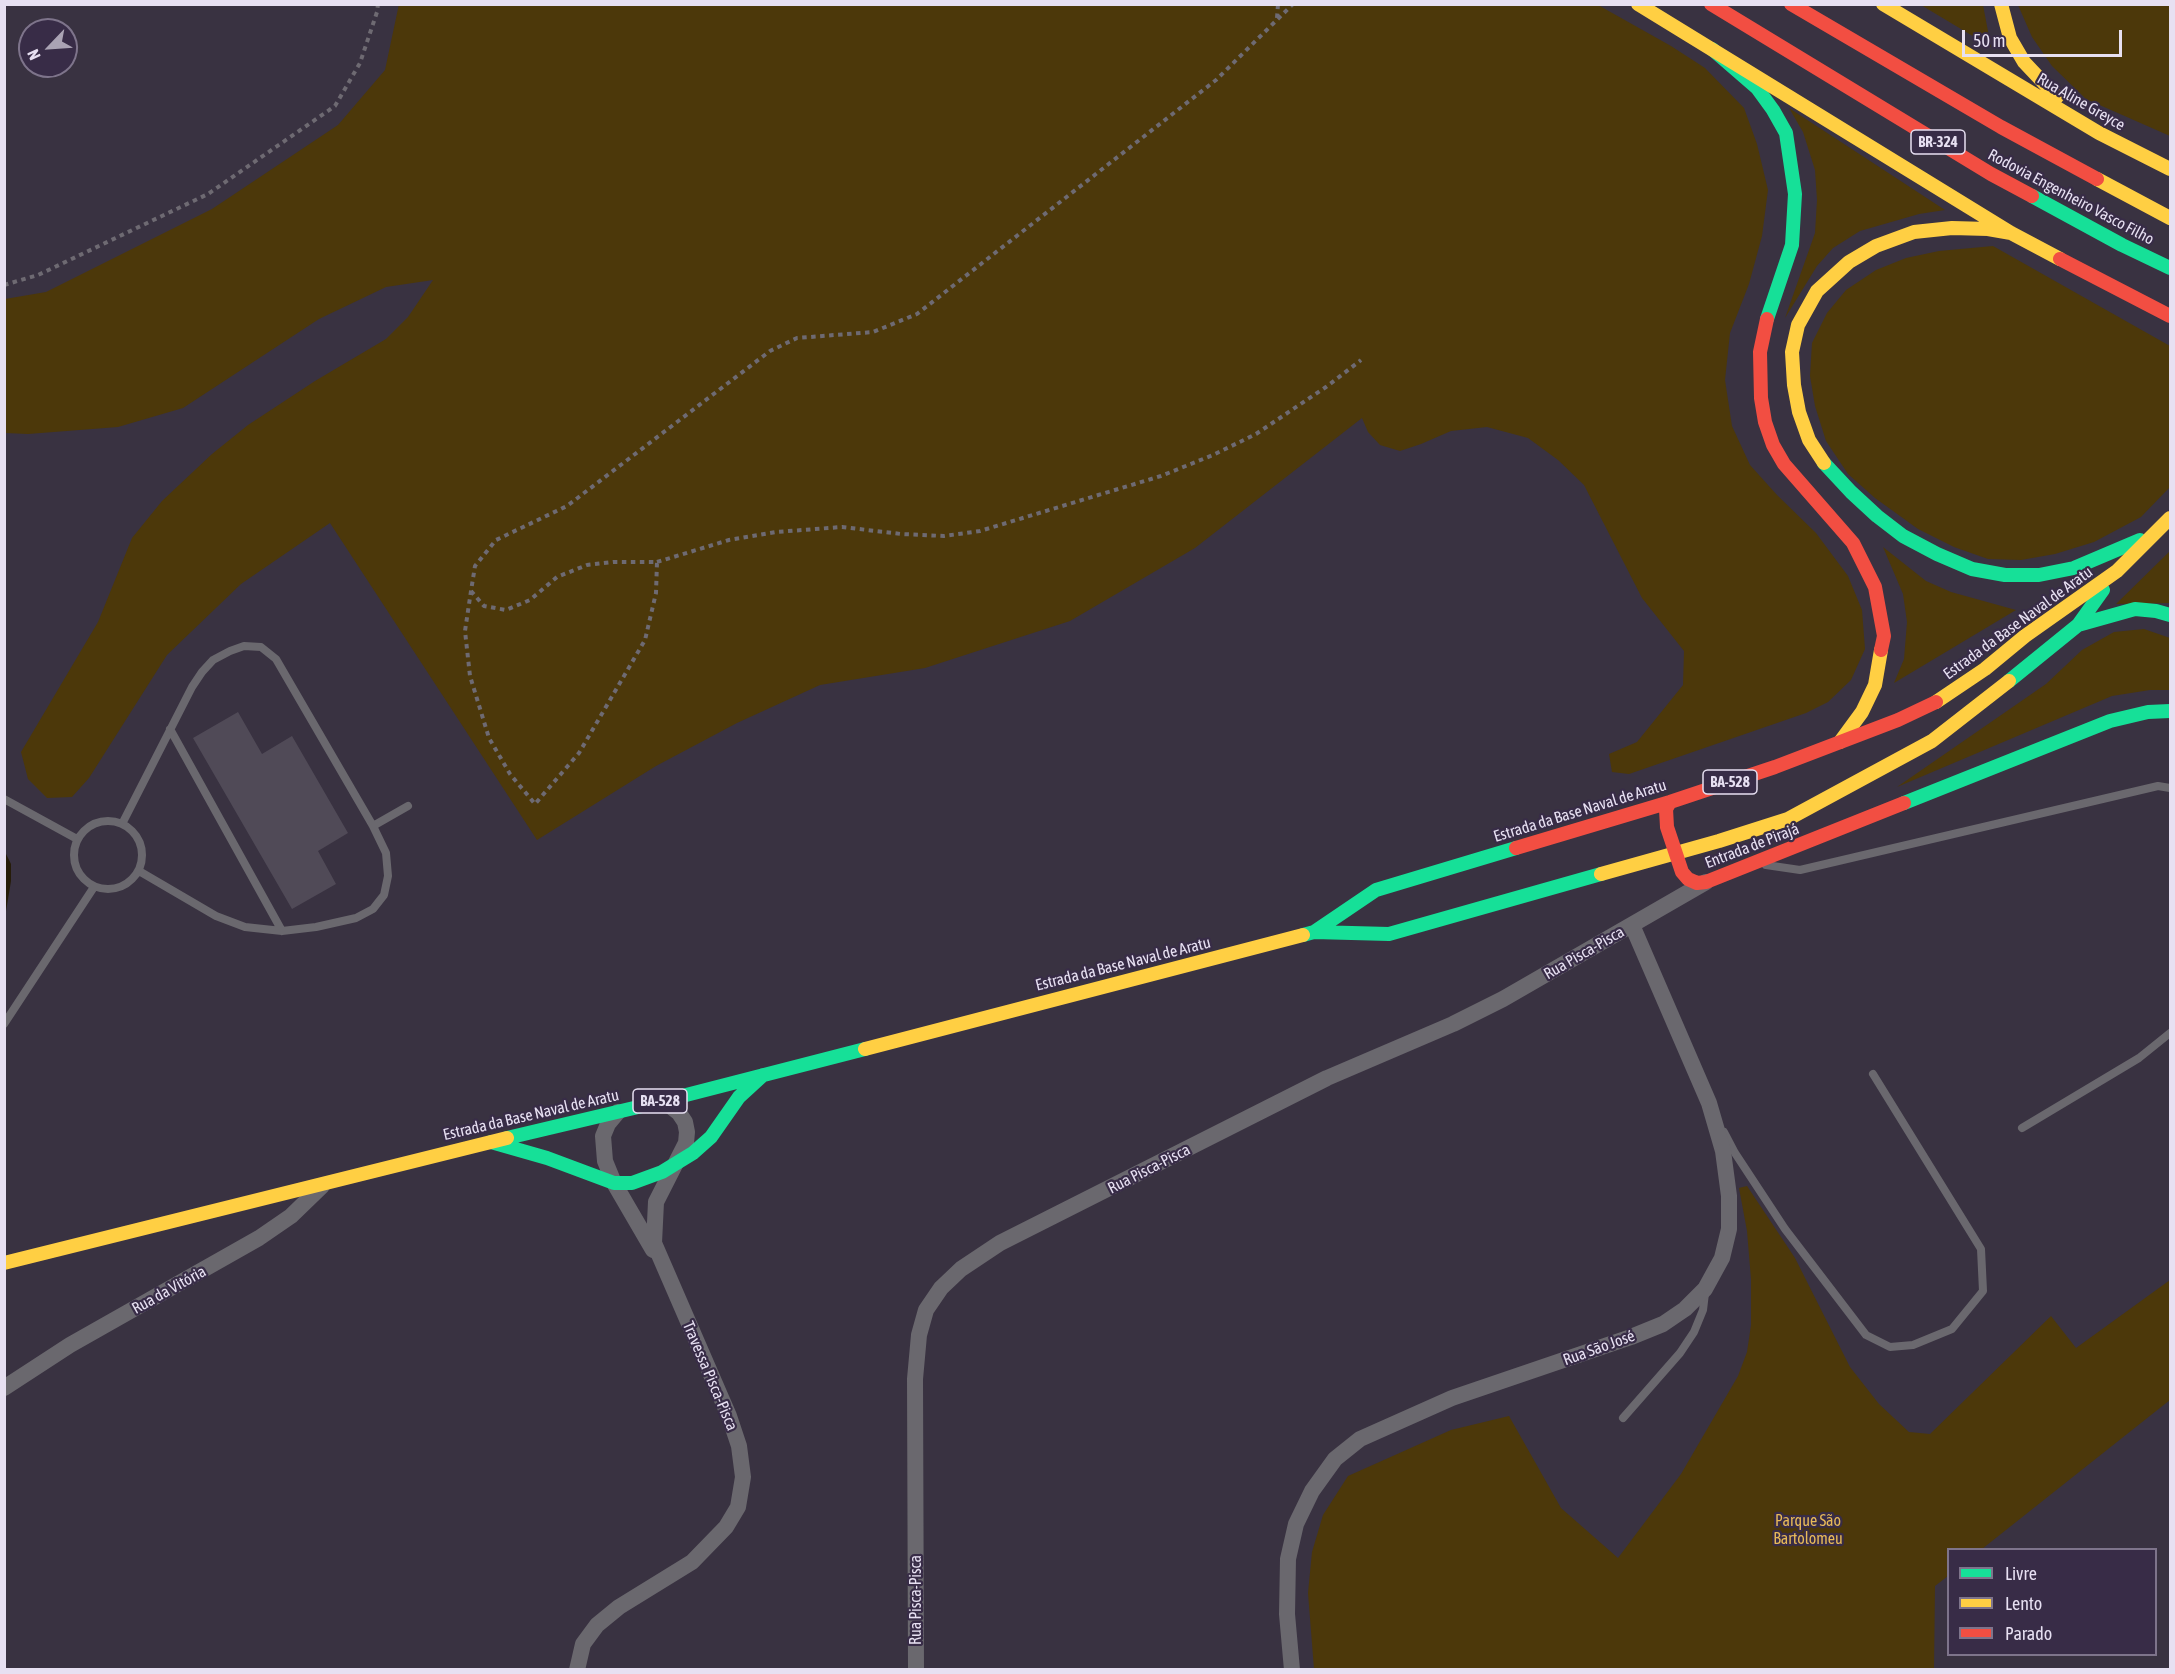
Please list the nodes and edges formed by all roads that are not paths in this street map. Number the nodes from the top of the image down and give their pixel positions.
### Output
1 (1638, 4) edge
2 (1711, 4) edge
3 (1791, 4) edge
4 (1883, 4) edge
5 (2001, 4) edge
6 (1712, 49) junction
7 (2099, 133) junction
8 (2170, 169) edge
9 (2170, 218) edge
10 (2011, 233) junction
11 (2170, 268) edge
12 (2170, 316) edge
13 (2170, 518) edge
14 (2152, 535) junction
15 (2117, 571) junction
16 (2170, 615) edge
17 (2078, 625) junction
18 (2170, 711) edge
19 (170, 729) junction
20 (1840, 742) junction
21 (2170, 788) edge
22 (4, 799) edge
23 (1670, 802) junction
24 (408, 806) dead end
25 (123, 824) junction
26 (372, 826) junction
27 (77, 839) junction
28 (1675, 853) junction
29 (1754, 863) junction
30 (139, 871) junction
31 (1706, 882) junction
32 (94, 887) junction
33 (1632, 925) junction
34 (282, 931) junction
35 (1314, 932) junction
36 (4, 1024) edge
37 (2170, 1033) edge
38 (765, 1074) junction
39 (1873, 1074) dead end
40 (655, 1103) junction
41 (1709, 1104) junction
42 (618, 1112) junction
43 (2022, 1128) dead end
44 (490, 1142) junction
45 (674, 1166) junction
46 (326, 1182) junction
47 (614, 1183) junction
48 (4, 1263) edge
49 (662, 1264) junction
50 (1705, 1289) junction
51 (4, 1388) edge
52 (1623, 1418) dead end
53 (577, 1670) edge
54 (916, 1670) edge
55 (1292, 1670) edge

1 - 6 main road
2 - 11 main road, Rodovia Engenheiro Vasco Filho / BR-324
3 - 9 main road, Rodovia Engenheiro Vasco Filho / BR-324
4 - 7 main road, Rua Aline Greyce
5 - 7 main road
6 - 10 main road
6 - 20 main road
7 - 8 main road, Rua Aline Greyce
10 - 12 main road
10 - 14 main road
13 - 14 main road, Estrada da Base Naval de Aratu / BA-528
14 - 15 main road, Estrada da Base Naval de Aratu / BA-528
15 - 17 main road
15 - 20 main road, Estrada da Base Naval de Aratu / BA-528
16 - 17 main road
17 - 28 main road
18 - 29 main road, Entrada de Pirajá
19 - 25 lane
19 - 26 lane
19 - 34 lane
20 - 23 main road, Estrada da Base Naval de Aratu / BA-528
21 - 29 lane
22 - 27 lane
23 - 28 main road
23 - 35 main road, Estrada da Base Naval de Aratu / BA-528
24 - 26 lane
25 - 27 lane
25 - 30 lane
26 - 34 lane
27 - 32 lane
28 - 31 main road, Entrada de Pirajá
28 - 35 main road
29 - 31 main road, Entrada de Pirajá
30 - 32 lane
30 - 34 lane
31 - 33 street, Rua Pisca-Pisca
32 - 36 lane
33 - 41 street, Rua São José
33 - 54 street, Rua Pisca-Pisca
35 - 38 main road, Estrada da Base Naval de Aratu / BA-528
37 - 43 lane
38 - 40 main road, Estrada da Base Naval de Aratu / BA-528
38 - 45 main road
39 - 41 lane
40 - 42 main road, Estrada da Base Naval de Aratu / BA-528
40 - 45 street, Travessa Pisca-Pisca
41 - 50 street, Rua São José
42 - 44 main road, Estrada da Base Naval de Aratu / BA-528
42 - 47 street, Travessa Pisca-Pisca
44 - 46 main road, Estrada da Base Naval de Aratu / BA-528
44 - 47 main road
45 - 47 main road
45 - 49 street, Travessa Pisca-Pisca
46 - 48 main road, Estrada da Base Naval de Aratu / BA-528
46 - 51 street, Rua da Vitória
47 - 49 street, Travessa Pisca-Pisca
49 - 53 street, Travessa Pisca-Pisca
50 - 52 lane
50 - 55 street, Rua São José

